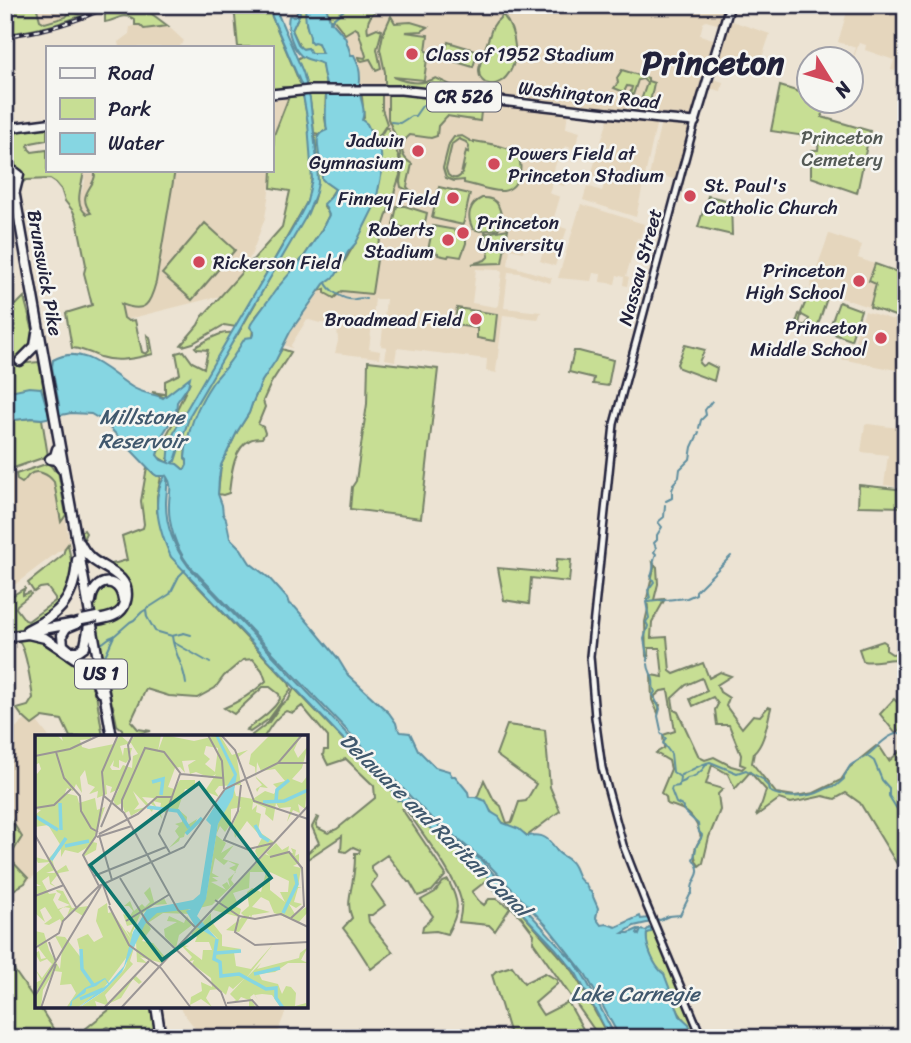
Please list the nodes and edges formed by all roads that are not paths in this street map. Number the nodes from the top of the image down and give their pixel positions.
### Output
1 (730, 5) edge
2 (273, 94) edge
3 (695, 121) junction
4 (46, 123) edge
5 (6, 131) edge
6 (5, 158) edge
7 (37, 331) junction
8 (25, 359) dead end
9 (53, 413) junction
10 (62, 463) junction
11 (76, 530) junction
12 (77, 560) junction
13 (95, 616) junction
14 (83, 623) junction
15 (27, 630) junction
16 (5, 636) edge
17 (100, 692) junction
18 (110, 735) edge
19 (110, 735) edge
20 (158, 1008) edge
21 (165, 1036) edge
22 (702, 1038) edge

1 - 3 main road, Nassau Street
2 - 3 main road, Washington Road / CR 526
3 - 22 main road, Nassau Street
4 - 5 main road
5 - 9 highway, Brunswick Pike
6 - 7 highway, Brunswick Pike
7 - 8 highway
7 - 9 highway, Brunswick Pike
9 - 10 highway
10 - 11 highway, US 1
10 - 12 highway, US 1
11 - 13 highway, US 1
11 - 13 highway
12 - 14 highway, US 1
12 - 15 highway
13 - 14 highway, bridge
13 - 18 highway, US 1
14 - 15 highway
14 - 16 highway
14 - 17 highway, US 1
15 - 16 highway
16 - 17 highway
17 - 19 highway, US 1
20 - 21 highway

